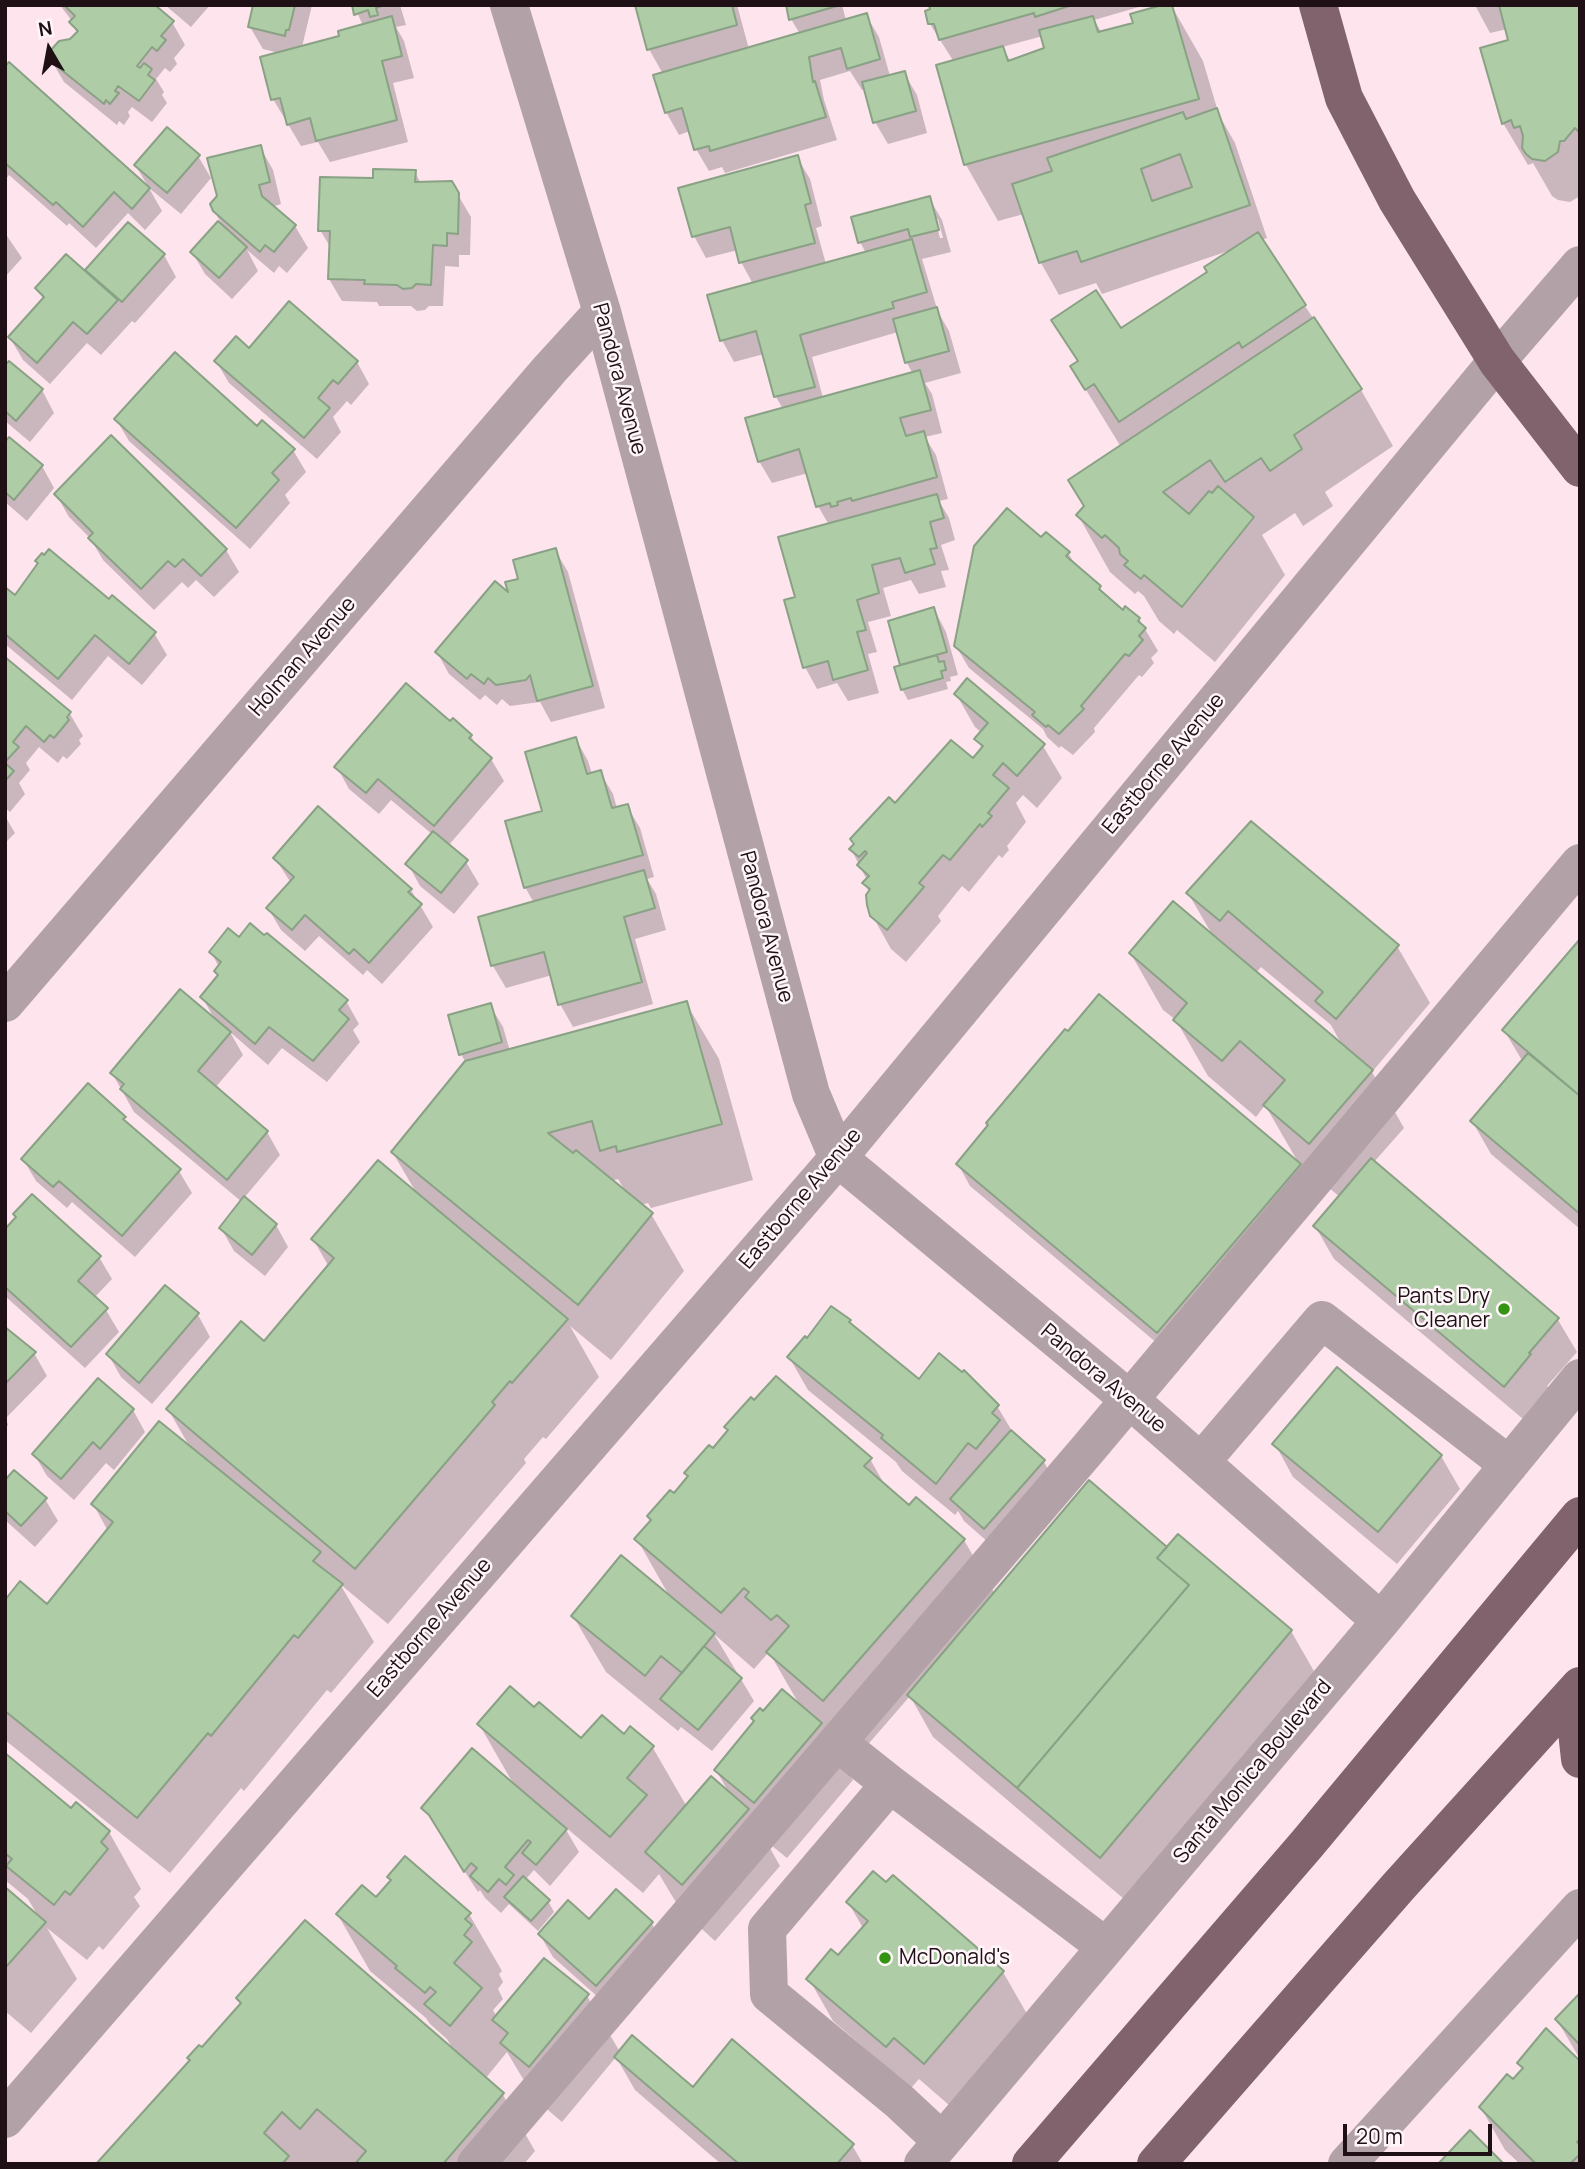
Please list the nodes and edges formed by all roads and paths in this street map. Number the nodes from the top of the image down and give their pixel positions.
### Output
1 (509, 5) edge
2 (1318, 5) edge
3 (1580, 265) edge
4 (601, 312) junction
5 (1497, 361) junction
6 (1580, 468) edge
7 (1580, 863) edge
8 (5, 1003) edge
9 (838, 1158) junction
10 (1580, 1378) edge
11 (1129, 1399) junction
12 (1201, 1462) junction
13 (1509, 1465) junction
14 (1580, 1516) edge
15 (1381, 1621) junction
16 (1578, 1690) edge
17 (837, 1742) junction
18 (1580, 1759) edge
19 (890, 1784) junction
20 (1580, 1908) edge
21 (1105, 1947) junction
22 (5, 2119) edge
23 (933, 2152) edge
24 (477, 2164) edge
25 (1031, 2164) edge
26 (1156, 2164) edge
27 (1347, 2164) edge

1 - 4 street, Pandora Avenue
2 - 5 main road
3 - 5 street, Eastborne Avenue
4 - 8 street, Holman Avenue
4 - 9 street, Pandora Avenue
5 - 6 main road
5 - 9 street, Eastborne Avenue
7 - 11 street
9 - 11 street, Pandora Avenue
9 - 22 street, Eastborne Avenue
10 - 13 street, Santa Monica Boulevard
11 - 12 street, Pandora Avenue
11 - 17 street
12 - 13 street
12 - 15 street, Pandora Avenue
13 - 15 street, Santa Monica Boulevard
14 - 25 main road
15 - 21 street, Santa Monica Boulevard
16 - 18 main road
16 - 26 main road
17 - 19 street
17 - 24 street
19 - 21 street
19 - 23 street
20 - 27 street
21 - 23 street, Santa Monica Boulevard

